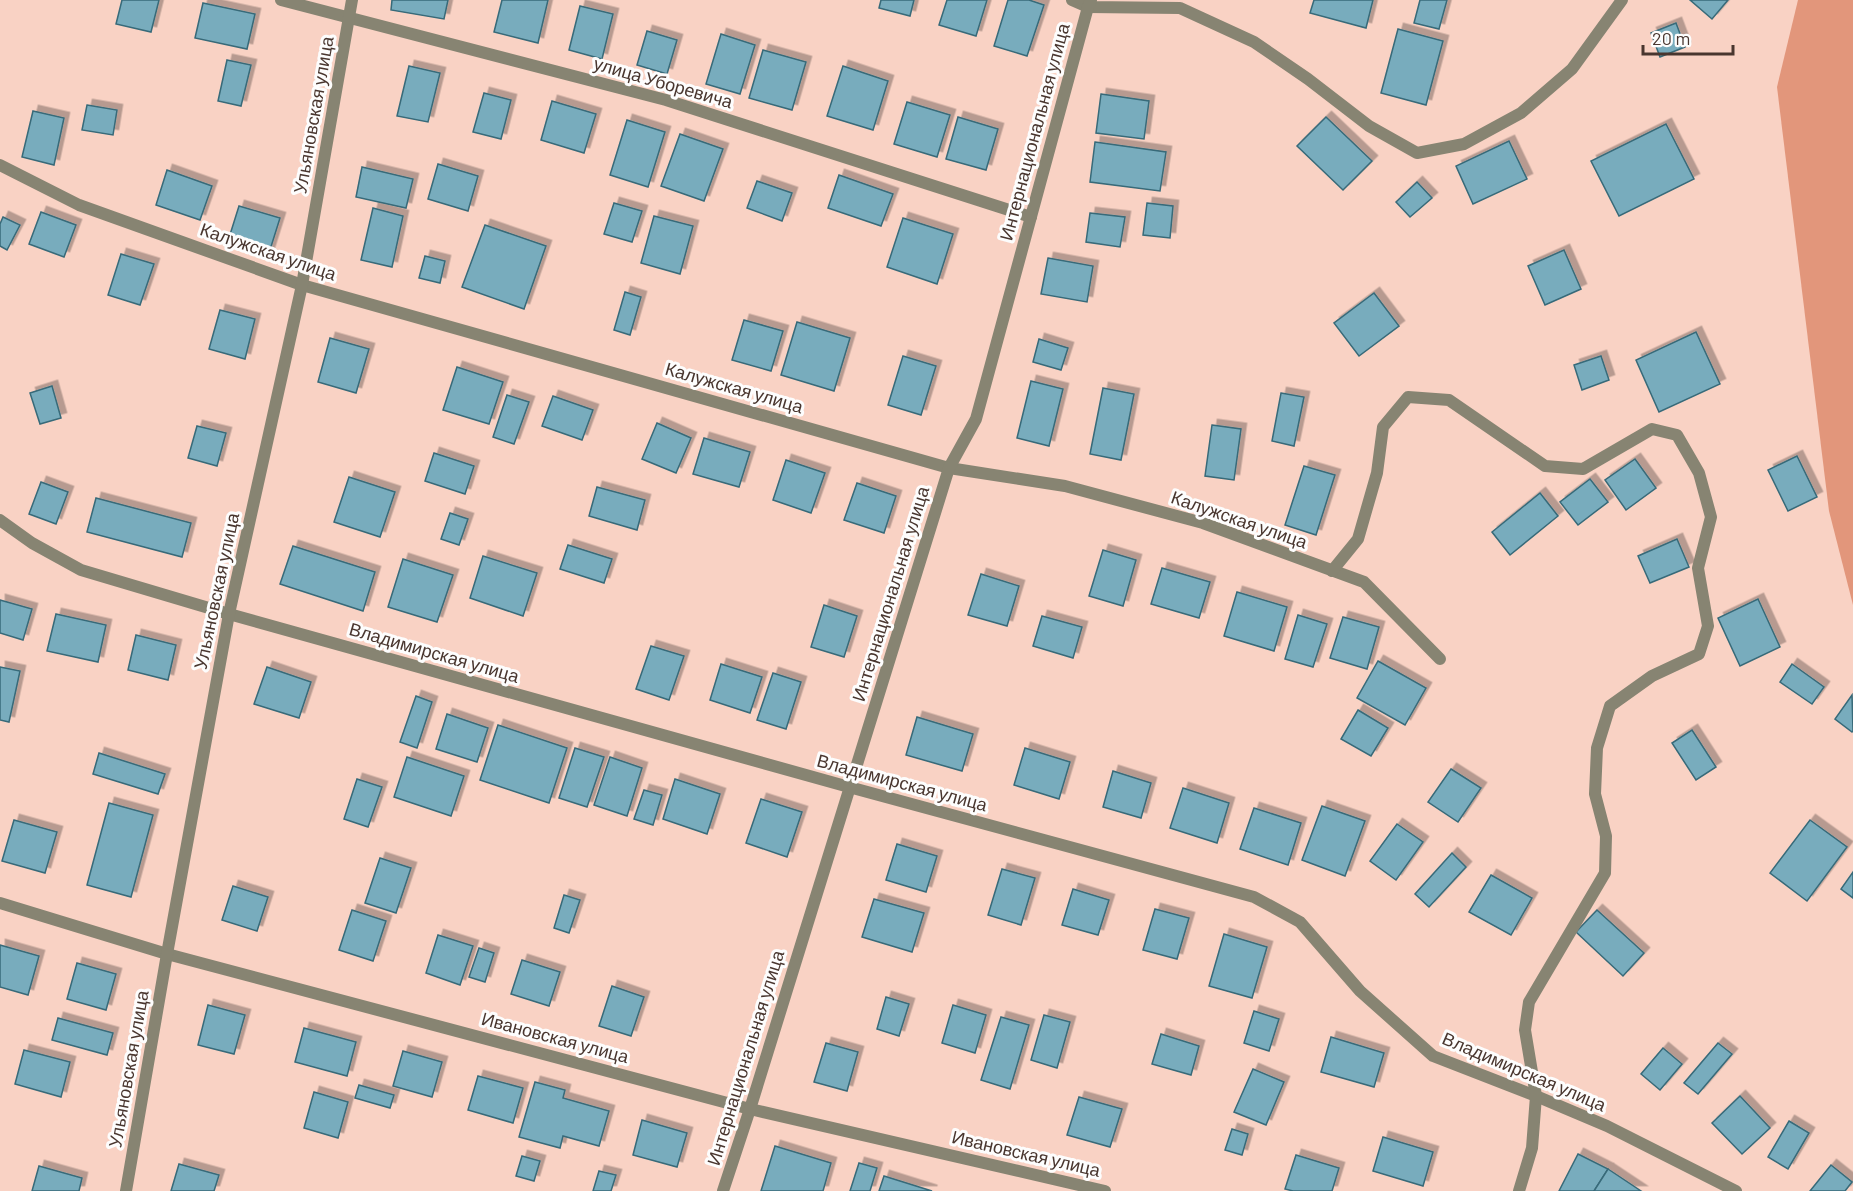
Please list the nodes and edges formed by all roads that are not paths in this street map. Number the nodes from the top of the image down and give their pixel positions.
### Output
1 (281, 0) edge
2 (352, 0) edge
3 (1072, 0) edge
4 (1622, 0) edge
5 (1090, 4) edge
6 (348, 19) junction
7 (0, 165) edge
8 (1031, 217) junction
9 (302, 285) junction
10 (949, 468) junction
11 (0, 520) edge
12 (1332, 571) junction
13 (229, 614) junction
14 (1440, 659) dead end
15 (849, 787) junction
16 (0, 903) edge
17 (167, 954) junction
18 (1536, 1096) junction
19 (750, 1109) junction
20 (126, 1191) edge
21 (723, 1191) edge
22 (1105, 1191) edge
23 (1519, 1191) edge
24 (1736, 1191) edge

1 - 6 street, улица Уборевича
2 - 6 street, Ульяновская улица
3 - 5 street
4 - 5 street, Интернациональная улица
5 - 8 street, Интернациональная улица
6 - 8 street, улица Уборевича
6 - 9 street, Ульяновская улица
7 - 9 street, Калужская улица
8 - 10 street, Интернациональная улица
9 - 10 street, Калужская улица
9 - 13 street, Ульяновская улица
10 - 12 street, Калужская улица
10 - 15 street, Интернациональная улица
11 - 13 street, Владимирская улица
12 - 14 street, Калужская улица
12 - 18 street
13 - 15 street, Владимирская улица
13 - 17 street, Ульяновская улица
15 - 18 street, Владимирская улица
15 - 19 street, Интернациональная улица
16 - 17 street, Ивановская улица
17 - 19 street, Ивановская улица
17 - 20 street, Ульяновская улица
18 - 23 street
18 - 24 street, Владимирская улица
19 - 21 street, Интернациональная улица
19 - 22 street, Ивановская улица

